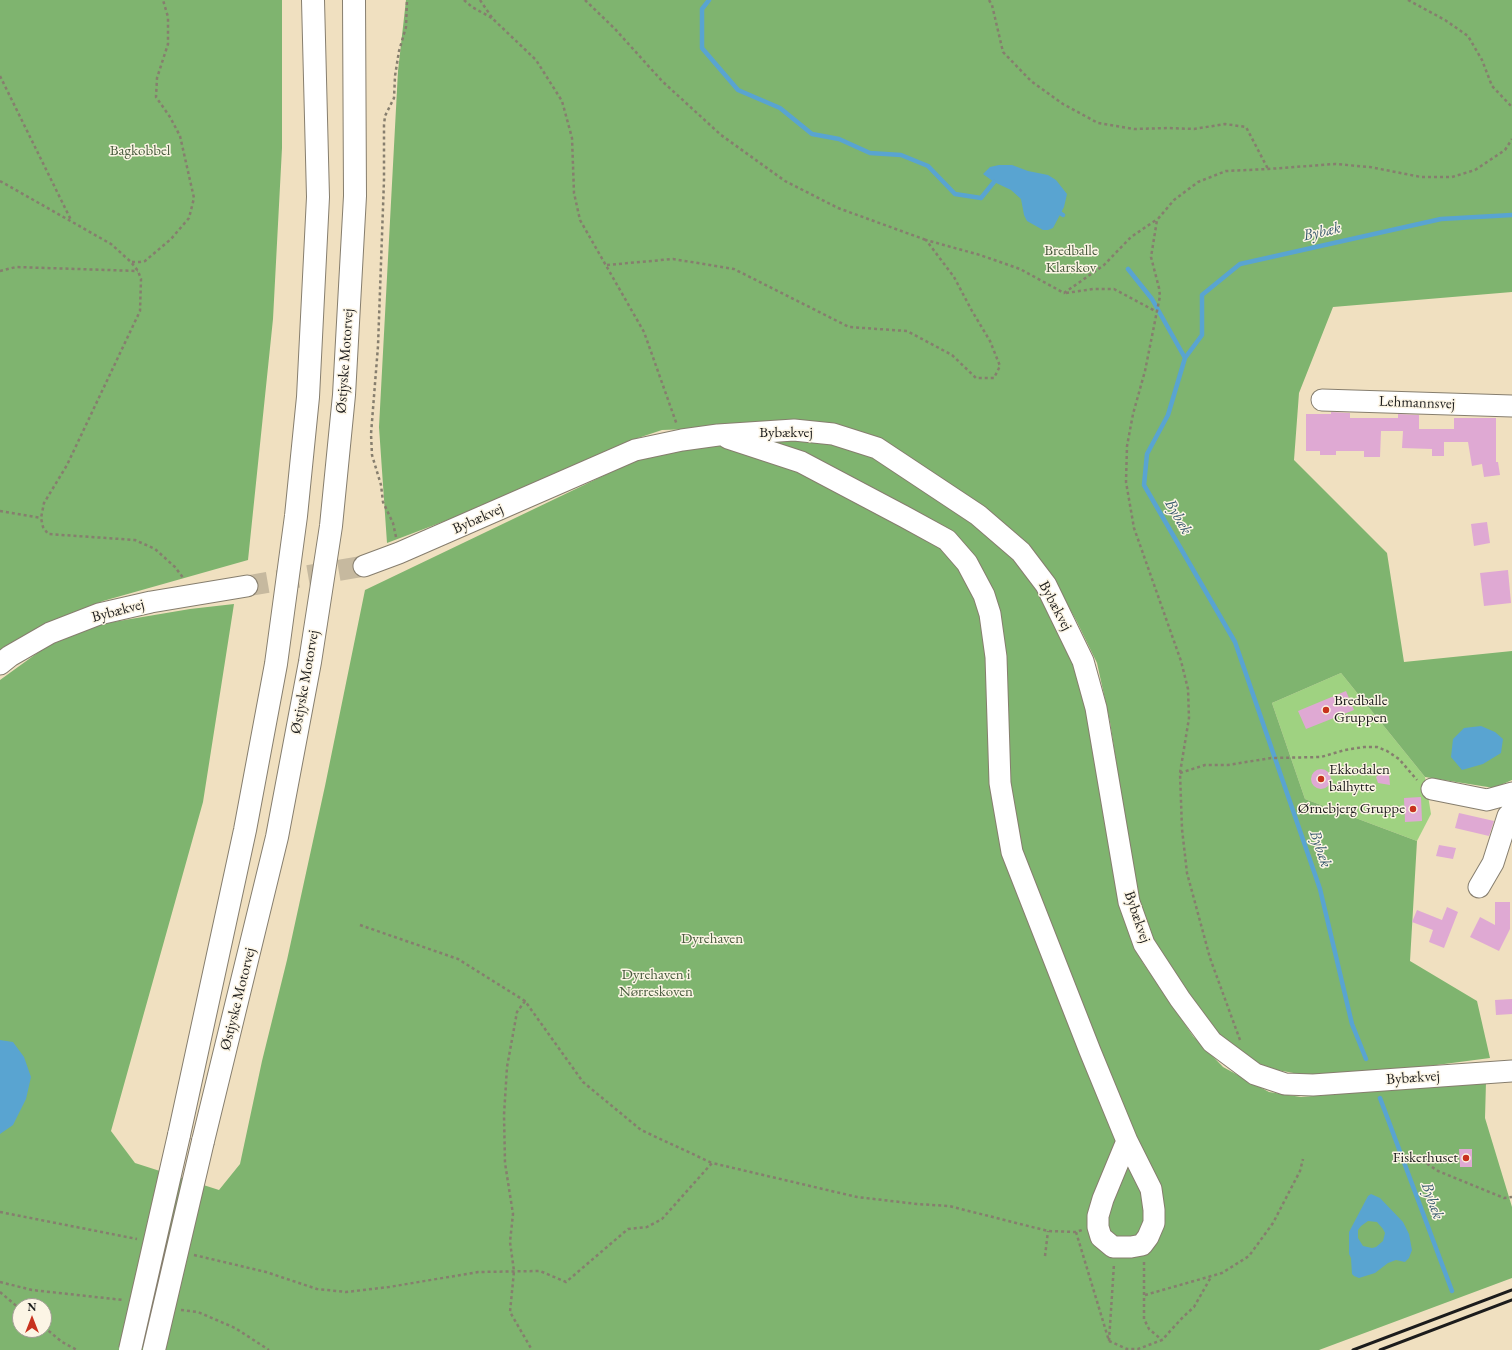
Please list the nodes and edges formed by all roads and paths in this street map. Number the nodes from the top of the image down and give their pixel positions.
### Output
1 (163, 0) edge
2 (313, 0) edge
3 (354, 0) edge
4 (407, 0) edge
5 (464, 0) edge
6 (480, 0) edge
7 (585, 0) edge
8 (989, 0) edge
9 (1408, 0) edge
10 (493, 19) junction
11 (0, 76) edge
12 (1512, 107) edge
13 (1512, 139) edge
14 (1268, 170) junction
15 (0, 181) edge
16 (71, 220) junction
17 (1157, 220) junction
18 (926, 240) junction
19 (131, 262) junction
20 (607, 265) junction
21 (0, 271) edge
22 (138, 271) junction
23 (1064, 293) junction
24 (1157, 312) junction
25 (1322, 400) dead end
26 (1512, 406) edge
27 (794, 430) junction
28 (718, 435) junction
29 (682, 440) junction
30 (801, 462) junction
31 (0, 511) edge
32 (42, 518) junction
33 (399, 553) junction
34 (364, 566) tunnel mouth
35 (247, 586) tunnel mouth
36 (189, 595) junction
37 (0, 664) edge
38 (1180, 773) junction
39 (1432, 789) joint
40 (1512, 793) edge
41 (1512, 812) edge
42 (1479, 887) dead end
43 (360, 925) dead end
44 (525, 1001) junction
45 (1243, 1047) dead end
46 (1512, 1071) edge
47 (1127, 1141) junction
48 (1417, 1157) dead end
49 (1303, 1159) dead end
50 (712, 1163) junction
51 (1512, 1197) edge
52 (0, 1212) edge
53 (1098, 1227) junction
54 (1048, 1231) junction
55 (1076, 1232) junction
56 (141, 1240) dead end
57 (1142, 1245) junction
58 (1115, 1247) junction
59 (191, 1254) dead end
60 (1045, 1256) dead end
61 (514, 1271) junction
62 (1211, 1276) junction
63 (0, 1292) edge
64 (1145, 1295) junction
65 (12, 1302) edge
66 (52, 1334) edge
67 (1162, 1340) junction
68 (1109, 1341) junction
69 (77, 1350) edge
70 (130, 1350) edge
71 (154, 1350) edge
72 (532, 1350) edge

1 - 19 path
2 - 70 highway, Østjyske Motorvej, bridge
3 - 71 highway, Østjyske Motorvej, bridge
4 - 33 path
5 - 10 path
6 - 10 path
7 - 18 path
8 - 14 path
9 - 12 path
10 - 20 path
11 - 16 path
13 - 14 path
14 - 17 path
15 - 16 path
16 - 19 path
17 - 23 path
17 - 24 path
18 - 20 path
18 - 23 path
19 - 22 path
20 - 29 path
21 - 22 path
22 - 32 path
23 - 24 path
24 - 38 path
25 - 26 street, Lehmannsvej
27 - 28 street, Bybækvej
27 - 30 street
27 - 46 street, Bybækvej
28 - 29 street, Bybækvej
28 - 30 street
29 - 33 street, Bybækvej
30 - 47 street
31 - 32 path
32 - 36 path
33 - 34 street, Bybækvej
35 - 36 street, Bybækvej
36 - 37 street, Bybækvej
38 - 39 path
38 - 45 path
39 - 40 street
41 - 42 street
43 - 44 path
44 - 50 path
44 - 61 path
47 - 53 street
47 - 57 street
48 - 51 path
49 - 62 path
50 - 54 path
50 - 61 path
52 - 56 path
53 - 55 path
53 - 58 street
54 - 55 path
54 - 60 path
55 - 68 path
57 - 58 street
57 - 64 path
58 - 68 path
59 - 61 path
61 - 72 path
62 - 64 path
62 - 67 path
63 - 65 path
64 - 67 path
66 - 69 path
67 - 68 path

